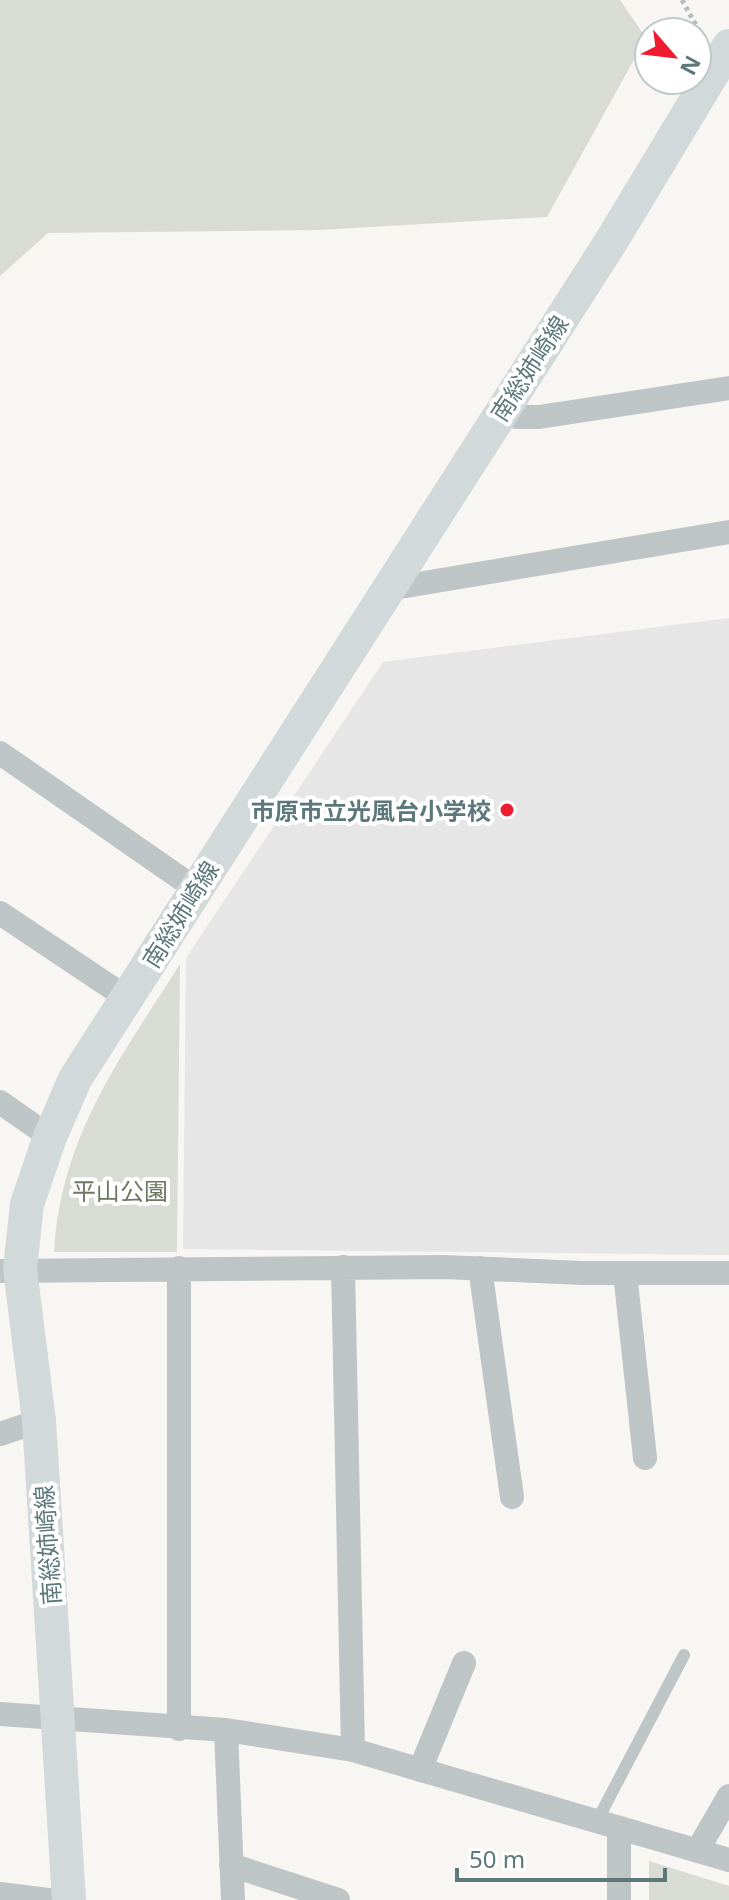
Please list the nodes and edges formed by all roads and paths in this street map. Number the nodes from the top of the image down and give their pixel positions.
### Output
1 (726, 62) edge
2 (729, 388) edge
3 (502, 408) junction
4 (729, 532) edge
5 (388, 589) junction
6 (0, 753) edge
7 (196, 889) junction
8 (0, 913) edge
9 (127, 998) junction
10 (0, 1102) edge
11 (50, 1137) junction
12 (7, 1265) edge
13 (343, 1267) junction
14 (179, 1268) junction
15 (480, 1268) junction
16 (625, 1273) junction
17 (729, 1273) edge
18 (39, 1421) junction
19 (0, 1434) edge
20 (645, 1458) dead end
21 (512, 1497) dead end
22 (684, 1655) dead end
23 (464, 1663) dead end
24 (0, 1714) edge
25 (58, 1721) junction
26 (179, 1729) junction
27 (226, 1730) junction
28 (353, 1750) junction
29 (420, 1770) junction
30 (729, 1796) edge
31 (608, 1825) junction
32 (697, 1851) junction
33 (729, 1860) edge
34 (231, 1865) junction
35 (0, 1894) edge
36 (48, 1900) edge
37 (69, 1900) edge
38 (233, 1900) edge
39 (338, 1900) edge
40 (619, 1900) edge

1 - 3 main road, 南総姉崎線
2 - 3 street
3 - 5 main road, 南総姉崎線
4 - 5 street
5 - 7 main road, 南総姉崎線
6 - 7 street
7 - 9 main road, 南総姉崎線
8 - 9 street
9 - 11 main road, 南総姉崎線
10 - 11 street
11 - 12 main road, 南総姉崎線
12 - 14 street
12 - 18 main road, 南総姉崎線
13 - 14 street
13 - 15 street
13 - 28 street
14 - 26 street
15 - 16 street
15 - 21 street
16 - 17 street
16 - 20 street
18 - 19 street
18 - 25 main road, 南総姉崎線
22 - 31 lane
23 - 29 street
24 - 25 street
25 - 26 street
25 - 37 main road, 南総姉崎線
26 - 27 street
27 - 28 street
27 - 34 street
28 - 29 street
29 - 31 street
30 - 32 street
31 - 32 street
31 - 40 street
32 - 33 street
34 - 38 street
34 - 39 street
35 - 36 street

